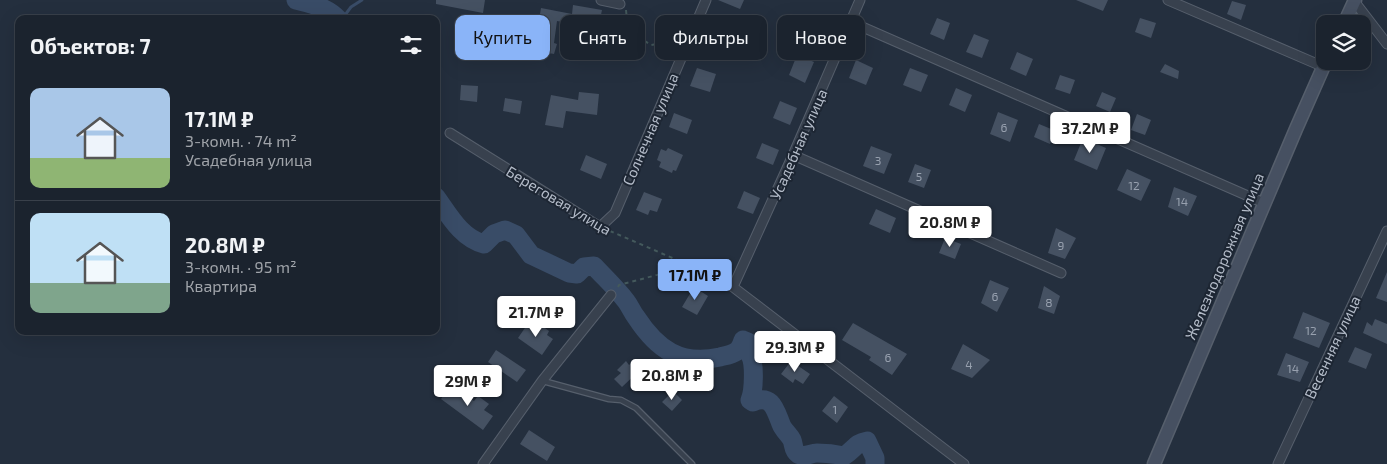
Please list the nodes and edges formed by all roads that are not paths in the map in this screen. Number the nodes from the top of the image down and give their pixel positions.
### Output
1 (601, 0) edge
2 (706, 0) edge
3 (860, 0) edge
4 (1168, 0) edge
5 (1354, 0) edge
6 (620, 4) road end
7 (854, 15) edge
8 (1348, 15) edge
9 (865, 28) edge
10 (1387, 44) edge
11 (834, 60) edge
12 (1316, 60) edge
13 (1322, 70) edge
14 (450, 133) dead end
15 (793, 155) junction
16 (1264, 203) junction
17 (600, 227) joint
18 (1387, 231) edge
19 (1061, 273) dead end
20 (611, 295) dead end
21 (542, 381) junction
22 (483, 464) edge
23 (692, 464) edge
24 (964, 464) edge
25 (1154, 464) edge
26 (1278, 464) edge

1 - 6 street
2 - 17 street, Солнечная улица
3 - 7 street, Усадебная улица
4 - 12 street
5 - 8 street
5 - 10 street
9 - 16 street
11 - 15 street, Усадебная улица
13 - 16 street, Железнодорожная улица
14 - 17 street, Береговая улица
15 - 19 street
15 - 24 street, Усадебная улица
16 - 25 street, Железнодорожная улица
18 - 26 street, Весенняя улица
20 - 21 street
21 - 22 street
21 - 23 lane

